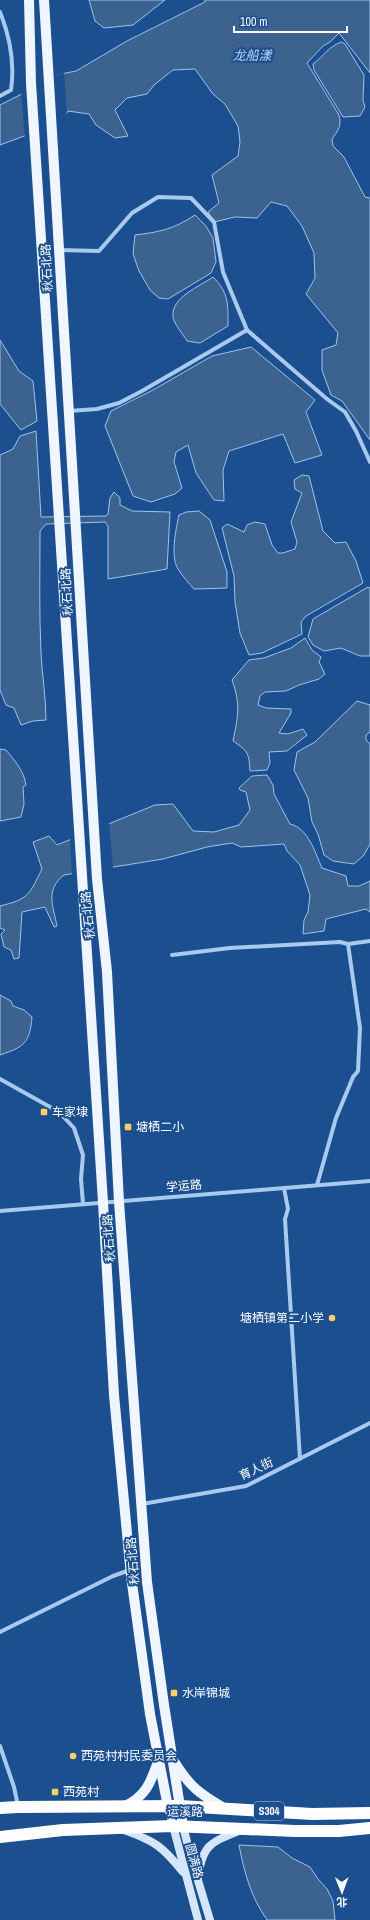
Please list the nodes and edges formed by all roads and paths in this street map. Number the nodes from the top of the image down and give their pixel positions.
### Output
1 (29, 0) edge
2 (44, 0) edge
3 (0, 12) edge
4 (0, 96) edge
5 (59, 250) junction
6 (248, 330) junction
7 (69, 411) junction
8 (370, 462) edge
9 (370, 941) edge
10 (348, 944) junction
11 (172, 955) dead end
12 (0, 1079) edge
13 (370, 1181) edge
14 (317, 1185) junction
15 (284, 1188) junction
16 (103, 1202) junction
17 (119, 1202) junction
18 (83, 1204) junction
19 (0, 1211) edge
20 (370, 1423) edge
21 (300, 1459) junction
22 (142, 1504) junction
23 (130, 1570) junction
24 (0, 1632) edge
25 (0, 1746) edge
26 (172, 1759) junction
27 (159, 1760) junction
28 (18, 1806) junction
29 (123, 1807) junction
30 (174, 1807) junction
31 (0, 1808) edge
32 (226, 1809) junction
33 (370, 1813) edge
34 (177, 1826) junction
35 (115, 1828) junction
36 (370, 1828) edge
37 (244, 1829) junction
38 (0, 1837) edge
39 (185, 1875) junction
40 (198, 1881) junction
41 (198, 1920) edge
42 (210, 1920) edge

1 - 16 main road, 秋石北路
2 - 5 main road, 秋石北路
3 - 4 street
5 - 6 street
5 - 7 main road, 秋石北路
6 - 7 street
6 - 8 street
7 - 17 main road, 秋石北路
9 - 10 street
10 - 11 street
10 - 14 street
12 - 18 street
13 - 14 street, 学运路
14 - 15 street, 学运路
15 - 17 street, 学运路
15 - 21 street
16 - 17 street, 学运路
16 - 18 street, 学运路
16 - 23 main road, 秋石北路
17 - 22 main road, 秋石北路
18 - 19 street, 学运路
20 - 21 street, 育人街
21 - 22 street, 育人街
22 - 26 main road, 秋石北路
23 - 24 street
23 - 27 main road, 秋石北路
25 - 28 street
26 - 30 main road, 秋石北路
26 - 32 main road
27 - 29 main road
27 - 30 main road, 秋石北路
28 - 29 highway, 运溪路 / S304
28 - 31 highway, 运溪路 / S304
29 - 30 highway, 运溪路 / S304
30 - 32 highway, 运溪路 / S304
30 - 34 main road, 秋石北路
32 - 33 highway, 运溪路 / S304
34 - 35 highway, 运溪路 / S304
34 - 37 highway, 运溪路 / S304
34 - 39 street, 圆满路
34 - 40 street, 圆满路
35 - 38 highway, 运溪路 / S304
35 - 39 street
36 - 37 highway, 运溪路 / S304
37 - 40 street
39 - 41 street, 圆满路
40 - 42 street, 圆满路

